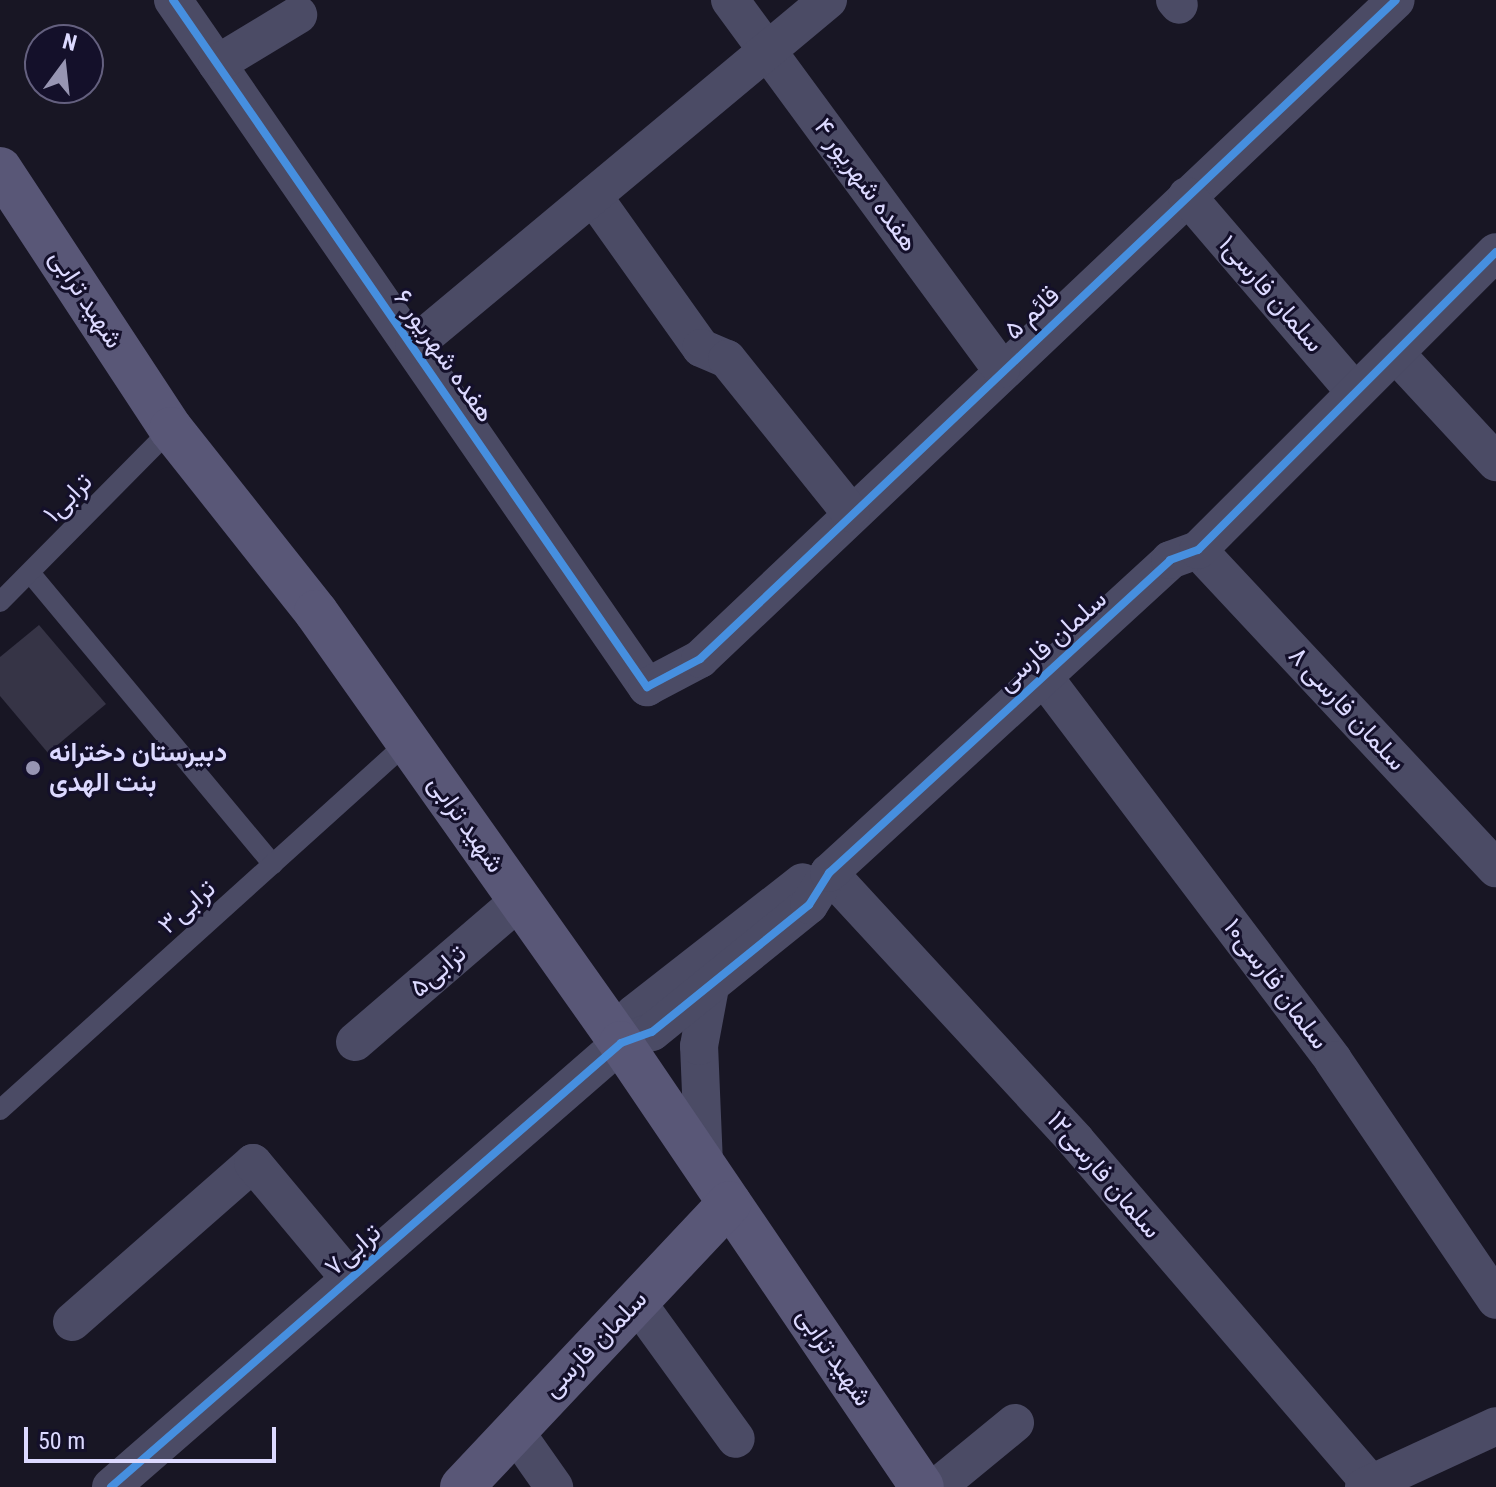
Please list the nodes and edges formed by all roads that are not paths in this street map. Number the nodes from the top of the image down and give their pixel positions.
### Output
1 (173, 0) edge
2 (730, 0) edge
3 (828, 0) edge
4 (1396, 0) edge
5 (298, 15) dead end
6 (767, 50) junction
7 (217, 64) junction
8 (0, 169) edge
9 (593, 196) junction
10 (1187, 196) junction
11 (1496, 252) edge
12 (414, 345) junction
13 (1395, 353) junction
14 (1001, 369) junction
15 (1355, 392) junction
16 (171, 429) junction
17 (1496, 462) edge
18 (851, 513) junction
19 (1198, 550) junction
20 (31, 574) junction
21 (0, 602) edge
22 (700, 659) joint
23 (1043, 676) junction
24 (408, 742) junction
25 (273, 864) junction
26 (1496, 868) edge
27 (829, 873) junction
28 (520, 900) junction
29 (710, 987) junction
30 (355, 1042) dead end
31 (621, 1043) junction
32 (0, 1110) edge
33 (704, 1164) junction
34 (730, 1203) junction
35 (350, 1279) junction
36 (1496, 1300) edge
37 (636, 1301) junction
38 (72, 1322) dead end
39 (1015, 1423) dead end
40 (1496, 1426) edge
41 (514, 1430) junction
42 (736, 1439) dead end
43 (1370, 1486) edge
44 (111, 1487) edge
45 (462, 1487) edge
46 (554, 1487) edge
47 (922, 1487) edge
48 (937, 1487) edge

1 - 7 street, هفده شهریور ۶
2 - 6 street, هفده شهریور ۴
3 - 6 street
4 - 10 street, قائم ۵
5 - 7 street
6 - 9 street
6 - 14 street, هفده شهریور ۴
7 - 12 street, هفده شهریور ۶
8 - 16 street, شهید ترابی
9 - 12 street
9 - 18 street
10 - 14 street, قائم ۵
10 - 15 street, سلمان فارسی۱
11 - 13 street, سلمان فارسی
12 - 22 street, هفده شهریور ۶
13 - 15 street, سلمان فارسی
13 - 17 street
14 - 18 street, قائم ۵
15 - 19 street, سلمان فارسی
16 - 20 lane, ترابی۱
16 - 24 street, شهید ترابی
18 - 22 street, قائم ۵
19 - 23 street, سلمان فارسی
19 - 26 street, سلمان فارسی ۸
20 - 21 lane, ترابی۱
20 - 25 lane
23 - 27 street, سلمان فارسی
23 - 36 street, سلمان فارسی۱۰
24 - 25 lane, ترابی۳
24 - 28 street, شهید ترابی
25 - 32 lane, ترابی۳
27 - 29 street, سلمان فارسی
27 - 31 street, سلمان فارسی
27 - 43 street, سلمان فارسی۱۲
28 - 30 street, ترابی۵
28 - 31 street, شهید ترابی
29 - 31 street, سلمان فارسی
29 - 33 street
31 - 33 street, شهید ترابی
31 - 35 street, ترابی۷
33 - 34 street, شهید ترابی
34 - 37 street, سلمان فارسی
34 - 47 street, شهید ترابی
35 - 38 street
35 - 44 street, ترابی۷
37 - 41 street, سلمان فارسی
37 - 42 street
39 - 48 street
40 - 43 street
41 - 45 street, سلمان فارسی
41 - 46 street

